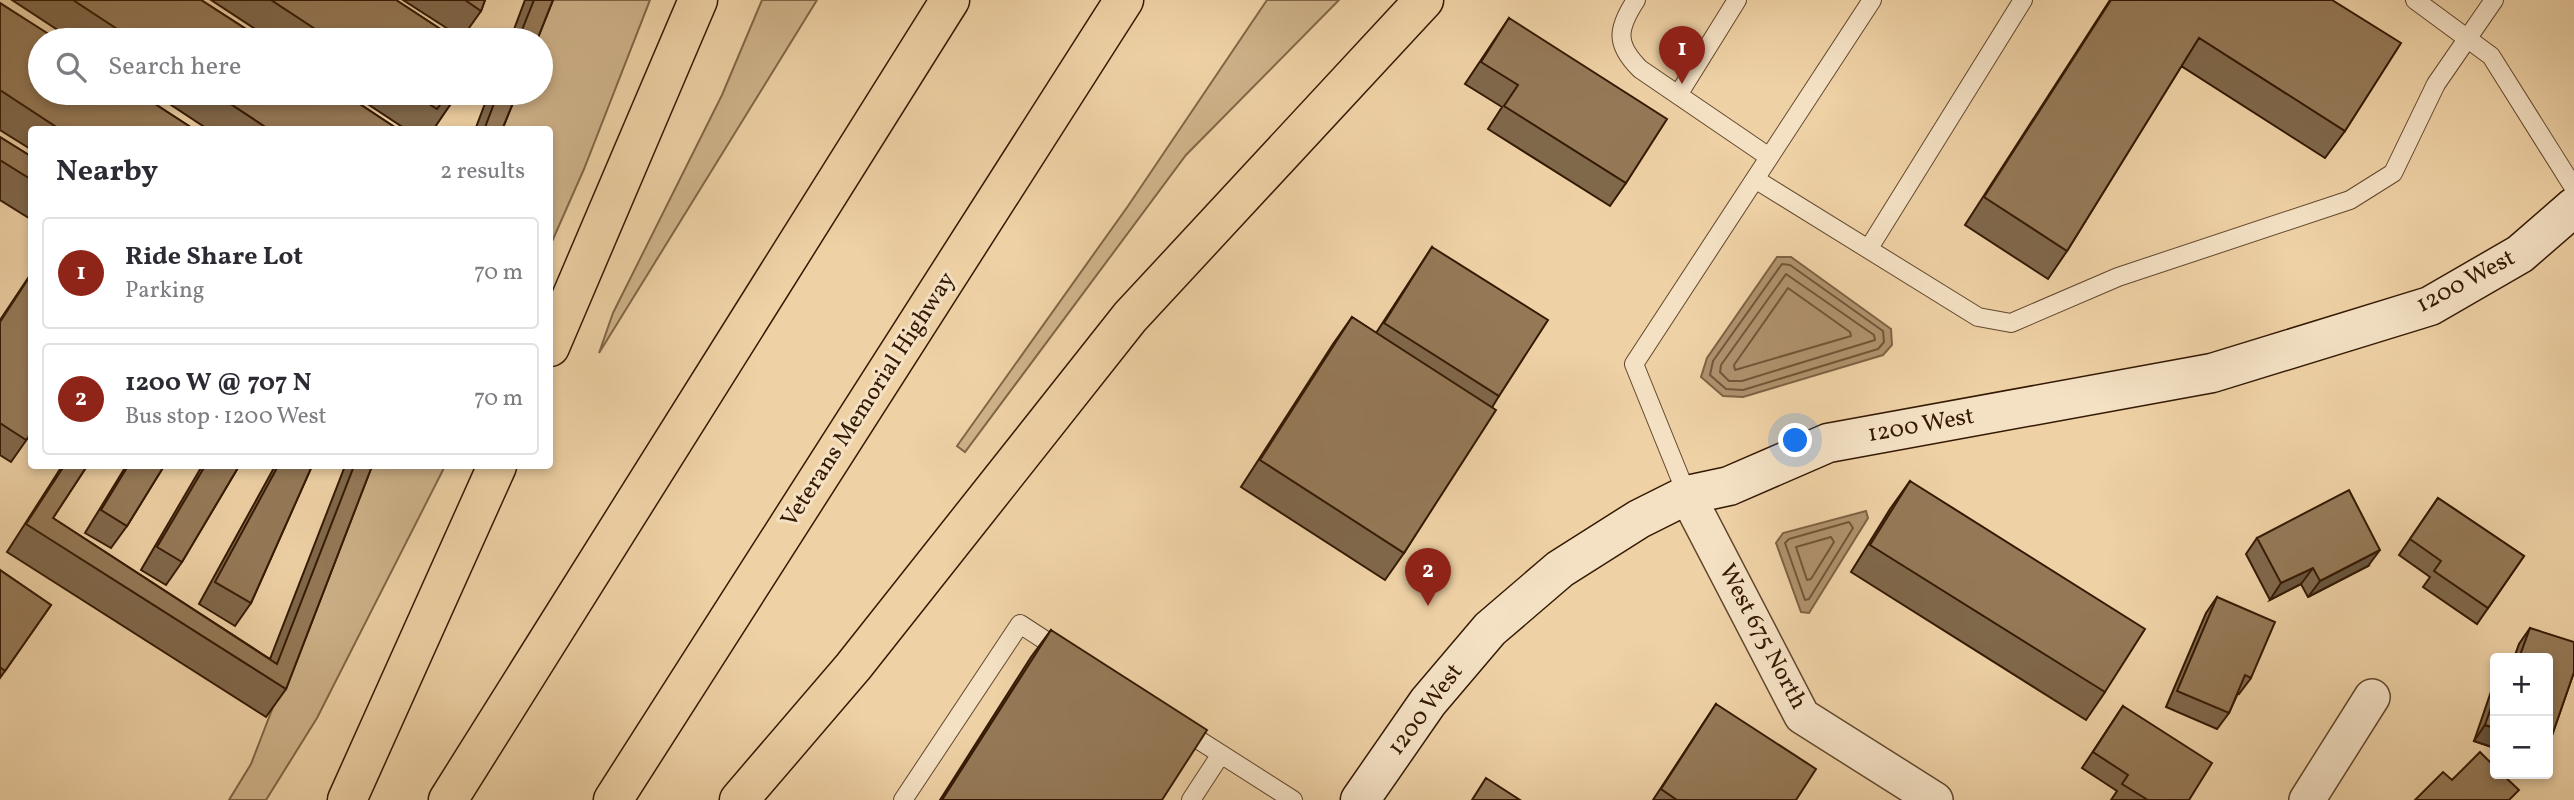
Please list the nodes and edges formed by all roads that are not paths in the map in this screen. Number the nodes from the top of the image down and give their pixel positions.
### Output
1 (698, 0) edge
2 (950, 0) edge
3 (1124, 0) edge
4 (1424, 0) edge
5 (1636, 0) edge
6 (1737, 0) edge
7 (1872, 0) edge
8 (2023, 0) edge
9 (2415, 0) edge
10 (2494, 0) edge
11 (2467, 37) junction
12 (1678, 95) junction
13 (1769, 157) junction
14 (1755, 179) junction
15 (2574, 188) edge
16 (2574, 207) edge
17 (1869, 248) junction
18 (553, 340) edge
19 (495, 469) edge
20 (1687, 495) junction
21 (1076, 660) edge
22 (2372, 697) dead end
23 (1165, 718) edge
24 (1221, 754) junction
25 (347, 800) edge
26 (448, 800) edge
27 (613, 800) edge
28 (739, 800) edge
29 (903, 800) edge
30 (1191, 800) edge
31 (1293, 800) edge
32 (1360, 800) edge
33 (1935, 800) edge
34 (2307, 800) edge

1 - 18 highway
2 - 26 highway
3 - 27 highway, Veterans Memorial Highway
4 - 28 highway
5 - 12 lane
6 - 12 lane
7 - 13 lane
8 - 17 lane
9 - 11 lane
10 - 11 lane
11 - 15 lane
11 - 17 lane
12 - 13 lane
13 - 14 lane
14 - 17 lane
14 - 20 lane
16 - 20 street, 1200 West
19 - 25 highway
20 - 32 street, 1200 West
20 - 33 street, West 675 North
21 - 29 lane
22 - 34 street
23 - 24 lane
24 - 30 lane
24 - 31 lane

